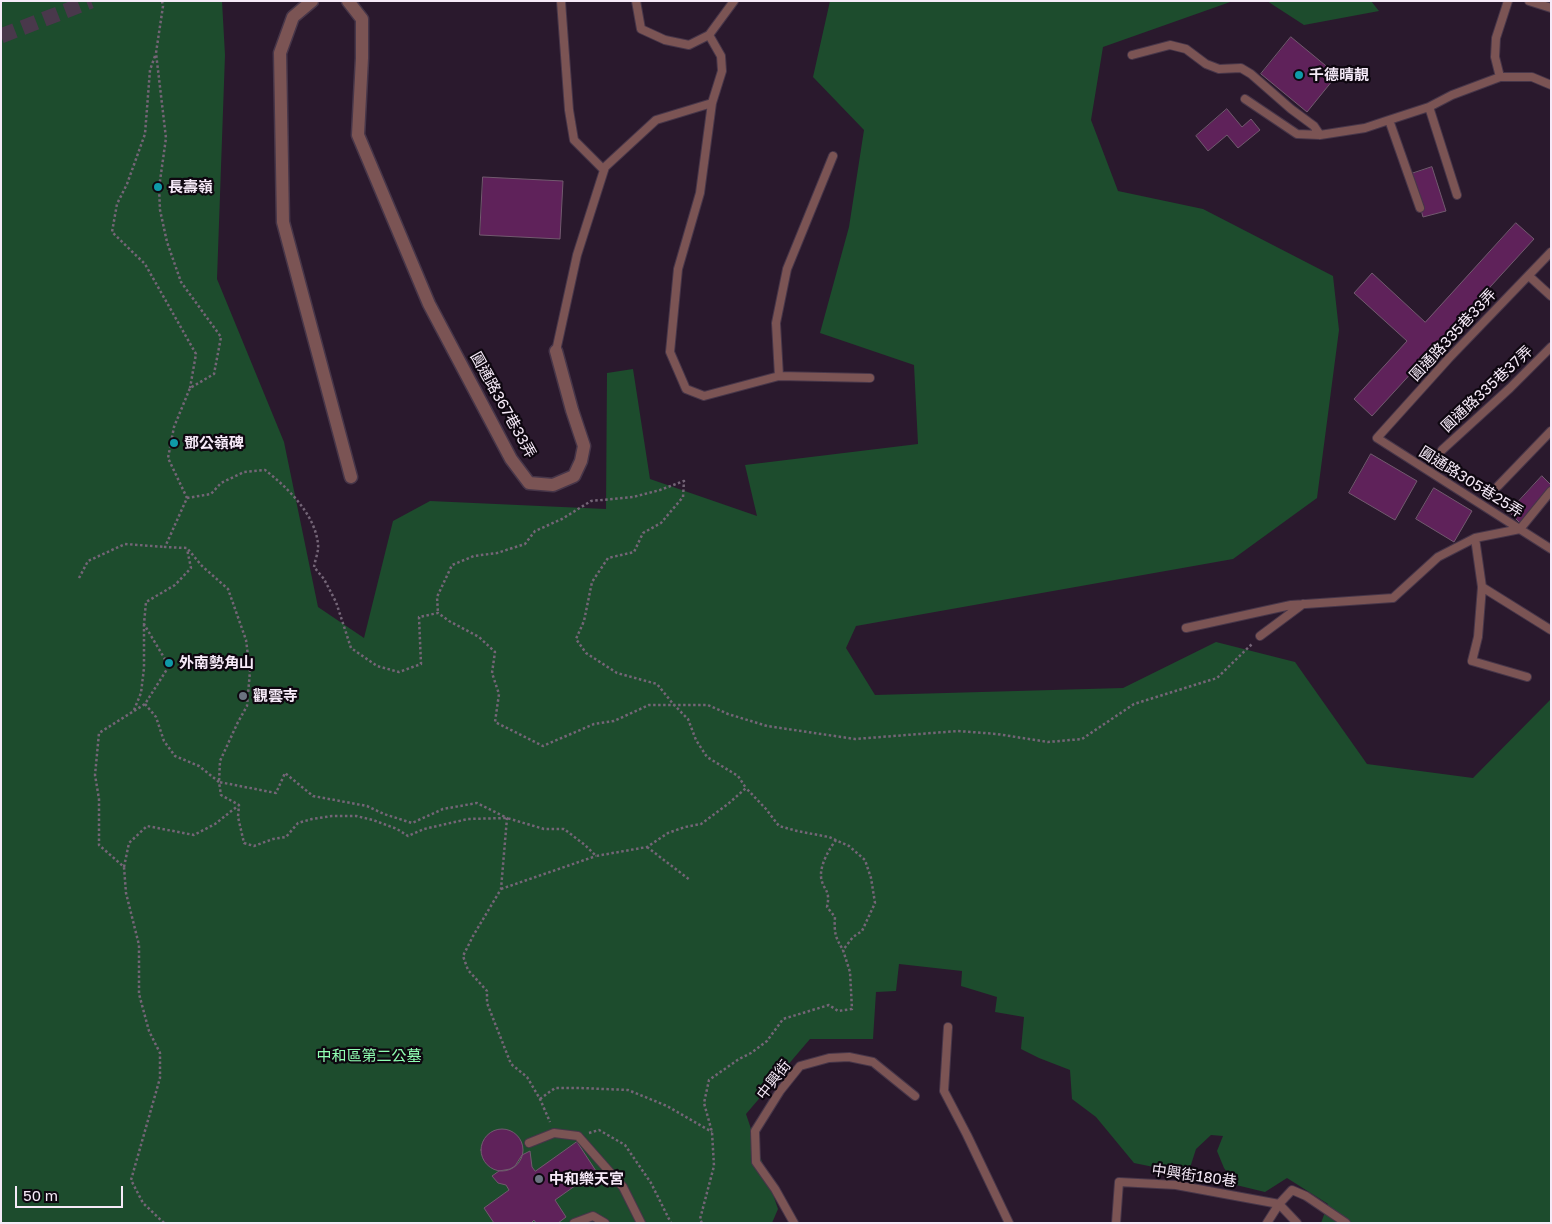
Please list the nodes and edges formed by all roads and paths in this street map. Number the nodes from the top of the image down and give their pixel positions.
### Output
1 (162, 1) edge
2 (312, 1) edge
3 (348, 1) edge
4 (560, 1) edge
5 (636, 1) edge
6 (734, 1) edge
7 (1508, 1) edge
8 (1529, 1) edge
9 (1551, 8) edge
10 (709, 35) junction
11 (156, 53) junction
12 (1132, 56) dead end
13 (1500, 77) junction
14 (1551, 85) edge
15 (1245, 99) dead end
16 (712, 102) junction
17 (1429, 107) junction
18 (1389, 120) junction
19 (1320, 135) junction
20 (832, 156) dead end
21 (604, 170) junction
22 (1457, 195) dead end
23 (1420, 208) dead end
24 (1551, 252) edge
25 (1529, 276) junction
26 (1551, 296) edge
27 (1551, 347) edge
28 (556, 351) joint
29 (779, 376) junction
30 (870, 378) dead end
31 (190, 388) junction
32 (1551, 431) edge
33 (1377, 438) joint
34 (1442, 450) dead end
35 (351, 477) dead end
36 (1498, 486) dead end
37 (1551, 491) edge
38 (187, 498) junction
39 (1520, 529) junction
40 (1475, 538) junction
41 (165, 547) junction
42 (187, 548) junction
43 (1551, 549) edge
44 (79, 578) dead end
45 (1482, 587) junction
46 (1303, 604) junction
47 (438, 613) junction
48 (144, 624) junction
49 (1186, 628) dead end
50 (1551, 630) edge
51 (1260, 636) joint
52 (1528, 677) dead end
53 (146, 704) junction
54 (674, 706) junction
55 (133, 712) junction
56 (219, 782) junction
57 (746, 788) junction
58 (239, 806) junction
59 (507, 818) junction
60 (836, 840) junction
61 (648, 847) junction
62 (596, 856) junction
63 (124, 867) junction
64 (690, 880) dead end
65 (501, 889) junction
66 (843, 950) junction
67 (948, 1027) dead end
68 (915, 1096) dead end
69 (540, 1099) junction
70 (712, 1132) junction
71 (554, 1133) junction
72 (578, 1136) junction
73 (529, 1142) dead end
74 (1279, 1204) junction
75 (700, 1219) junction
76 (164, 1223) edge
77 (574, 1223) edge
78 (605, 1223) edge
79 (641, 1223) edge
80 (671, 1223) edge
81 (697, 1223) edge
82 (702, 1223) edge
83 (794, 1223) edge
84 (1009, 1223) edge
85 (1116, 1223) edge
86 (1267, 1223) edge
87 (1297, 1223) edge
88 (1346, 1223) edge

1 - 11 path
2 - 35 street
3 - 28 street, 圓通路367巷33弄
4 - 21 lane
5 - 10 lane
6 - 10 lane
7 - 13 lane
8 - 9 lane
10 - 16 lane
11 - 31 path
11 - 31 path
12 - 19 lane
13 - 14 lane
13 - 17 lane
15 - 19 lane
16 - 21 lane, 圓通路367巷33弄
16 - 29 lane
17 - 18 lane
17 - 22 lane
18 - 19 lane
18 - 23 lane
20 - 29 lane
21 - 28 lane, 圓通路367巷33弄
24 - 25 lane, 圓通路335巷33弄
25 - 26 lane
25 - 33 lane, 圓通路335巷33弄
27 - 34 lane, 圓通路335巷37弄
29 - 30 lane
31 - 38 path
32 - 36 lane
33 - 39 lane, 圓通路305巷25弄
37 - 39 lane
38 - 41 path
38 - 47 path
39 - 40 lane
39 - 43 lane, 圓通路305巷25弄
40 - 45 lane
40 - 46 lane
41 - 42 path
41 - 44 path
42 - 48 path
42 - 56 path
45 - 50 lane
45 - 52 lane
46 - 49 lane
46 - 51 lane
47 - 54 path
47 - 54 path
48 - 53 path
48 - 55 path
51 - 54 path
53 - 55 path
53 - 56 path
54 - 57 path
55 - 63 path
56 - 58 path
56 - 59 path
57 - 60 path
57 - 61 path
58 - 59 path
58 - 63 path
59 - 62 path
59 - 65 path
60 - 66 path
60 - 66 path
61 - 62 path
61 - 64 path
62 - 65 path
63 - 76 path
65 - 69 path
66 - 70 path
67 - 84 lane
68 - 83 lane, 中興街
69 - 70 path
69 - 71 path
70 - 75 path
71 - 72 lane
71 - 73 lane
72 - 79 lane
72 - 80 path
74 - 85 lane, 中興街180巷
74 - 86 lane
74 - 87 lane
74 - 88 lane
75 - 81 path
75 - 82 path
77 - 78 lane

